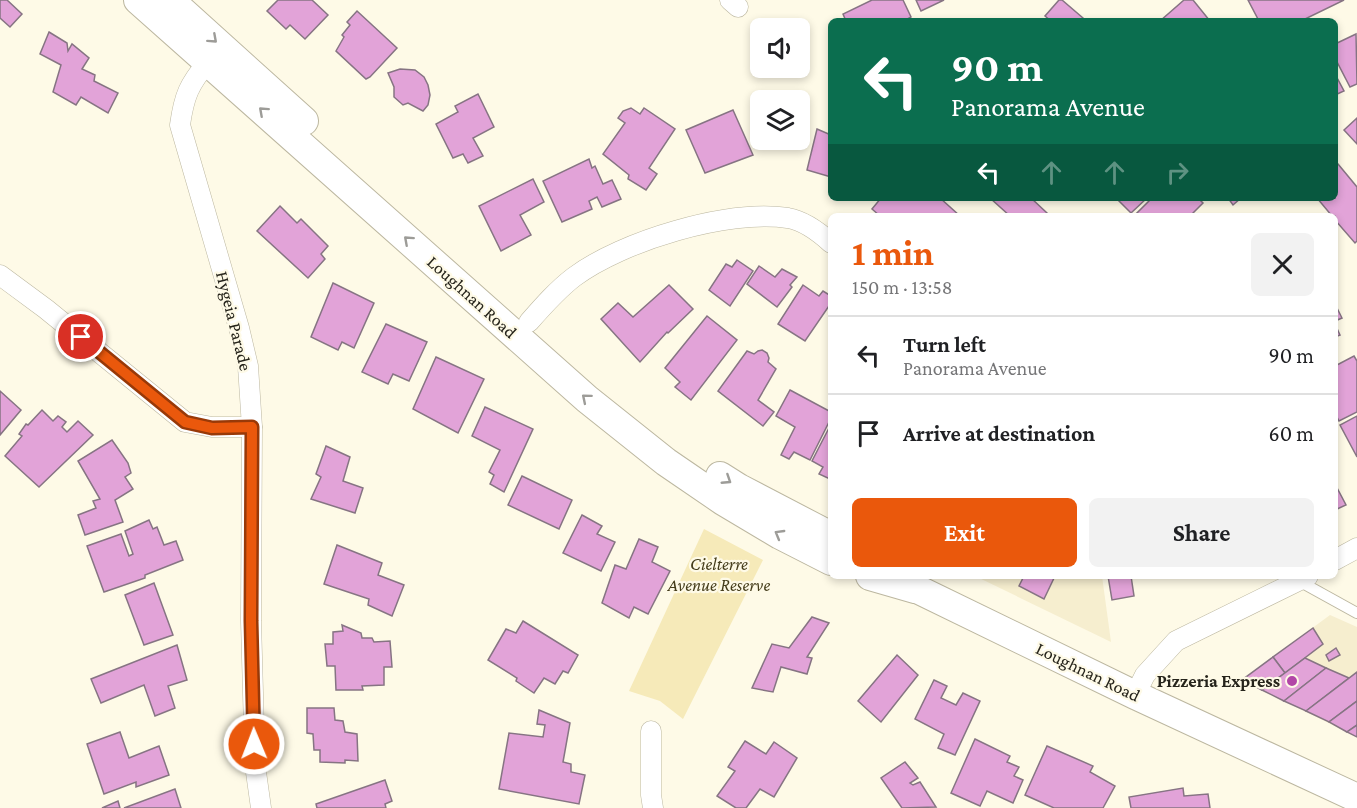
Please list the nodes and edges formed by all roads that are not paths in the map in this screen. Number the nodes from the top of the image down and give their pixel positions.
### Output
1 (138, 0) edge
2 (170, 0) edge
3 (208, 62) junction
4 (828, 240) edge
5 (0, 275) edge
6 (529, 322) junction
7 (252, 427) junction
8 (828, 534) edge
9 (1357, 548) edge
10 (1338, 558) edge
11 (828, 559) edge
12 (886, 579) edge
13 (1302, 579) edge
14 (1305, 579) edge
15 (907, 583) edge
16 (1357, 613) edge
17 (1135, 695) junction
18 (651, 731) dead end
19 (1357, 798) edge
20 (261, 808) edge
21 (653, 808) edge

1 - 3 main road, Loughnan Road
2 -> 6 main road, Loughnan Road
3 - 7 street, Hygeia Parade
11 -> 3 main road, Loughnan Road
4 - 6 street
5 - 7 street
6 -> 8 main road, Loughnan Road
7 - 20 street, Hygeia Parade
9 - 10 street
12 - 15 main road, Loughnan Road
13 - 17 street
14 - 16 lane
15 - 17 main road, Loughnan Road
17 - 19 main road, Loughnan Road
18 - 21 street

